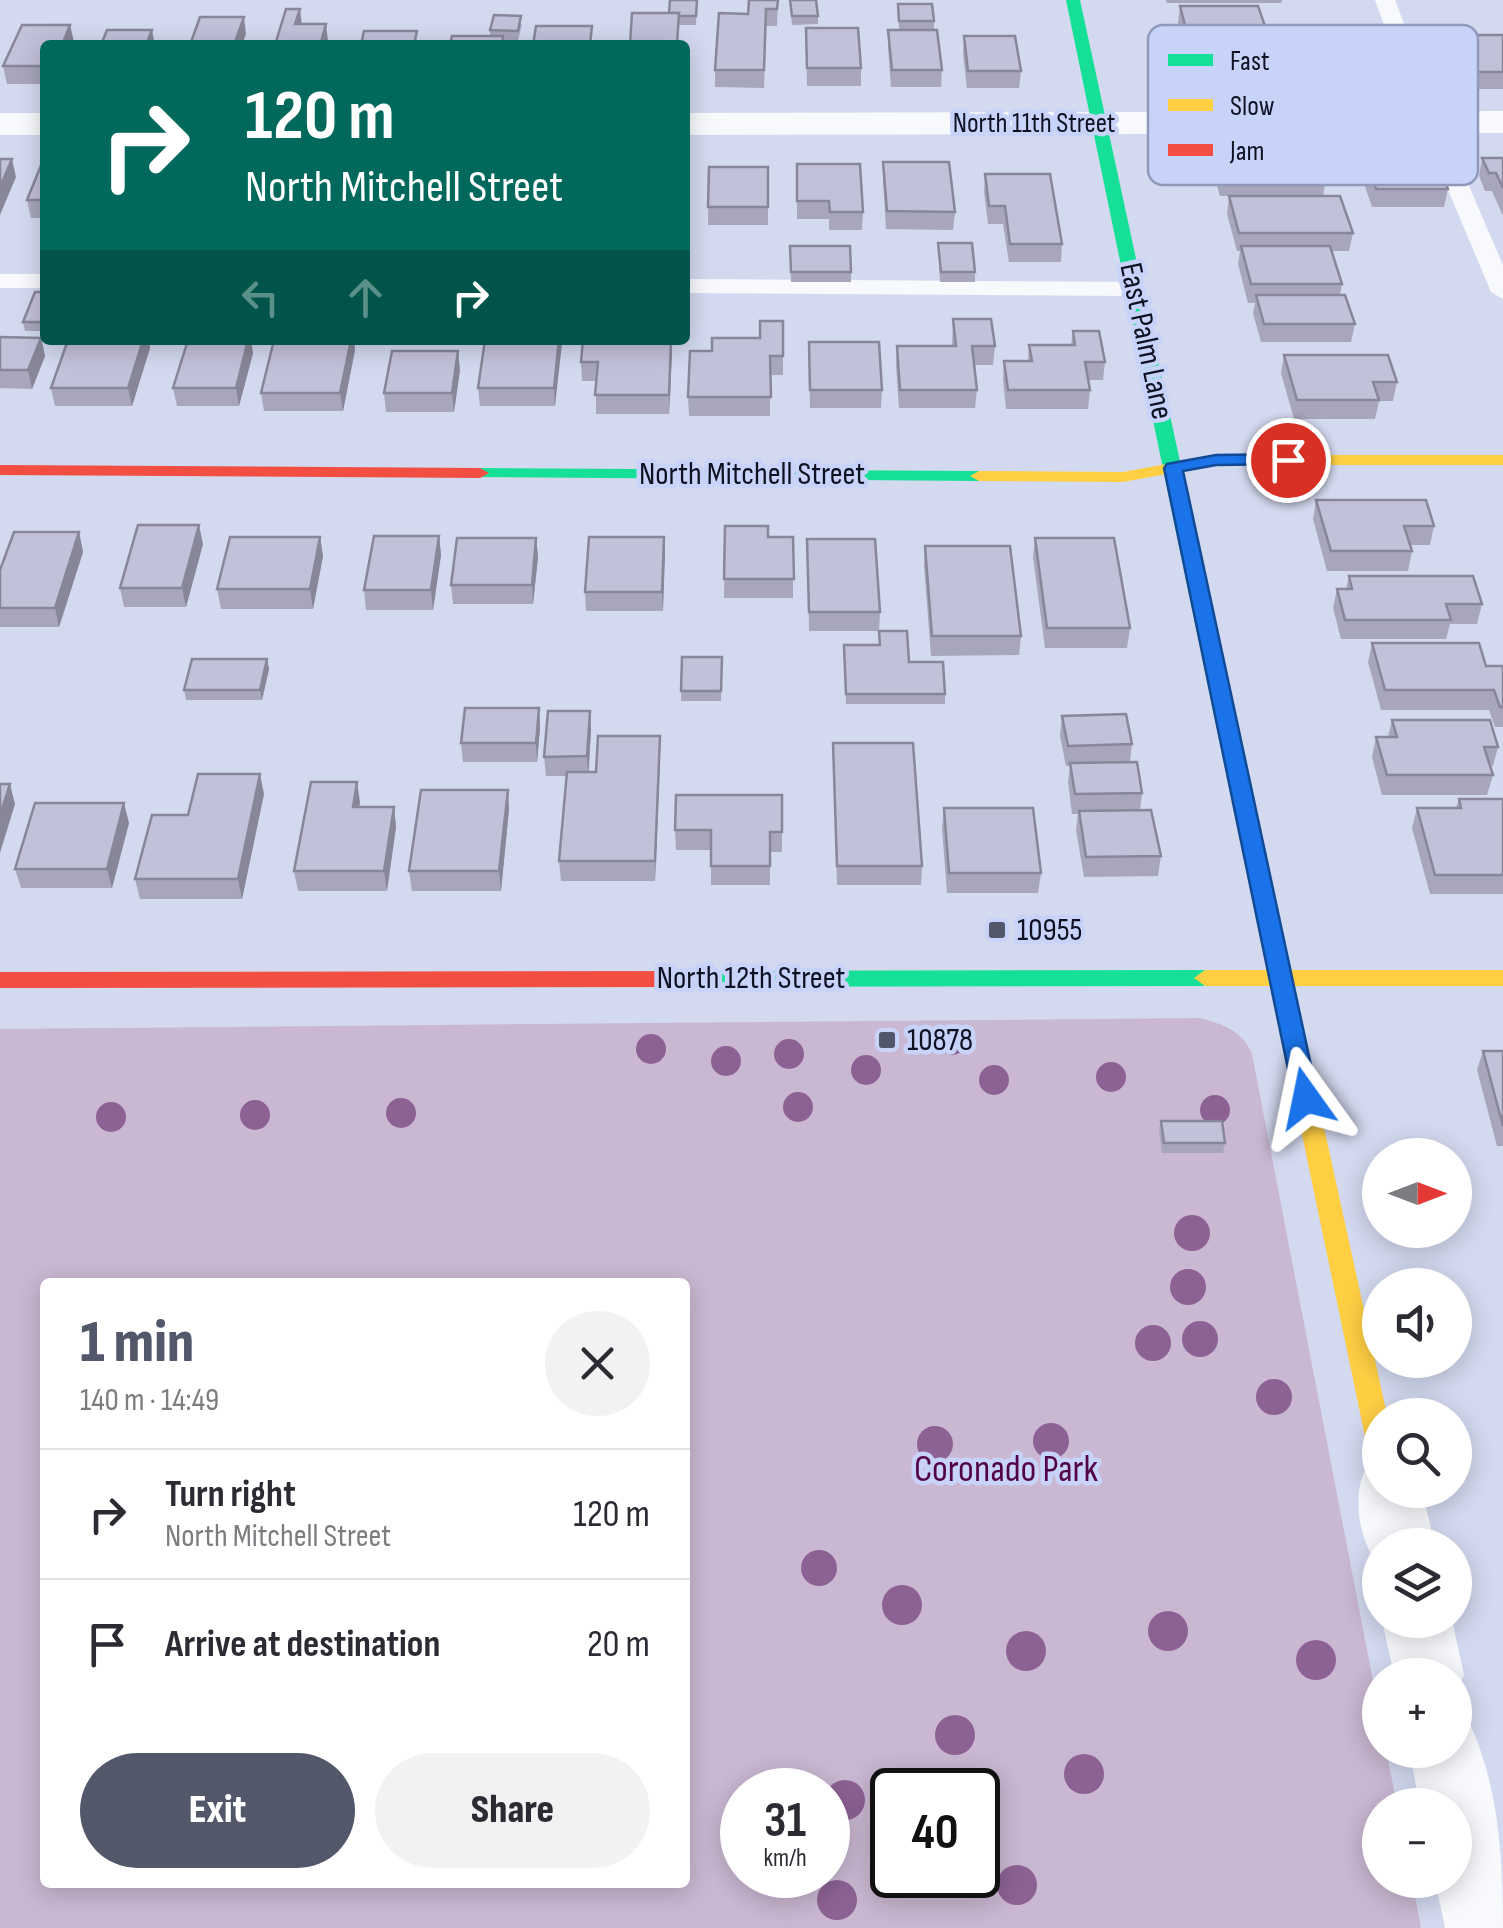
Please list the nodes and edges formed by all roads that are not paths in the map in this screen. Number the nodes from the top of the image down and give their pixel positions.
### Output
1 (1073, 0) edge
2 (1385, 0) edge
3 (1394, 25) edge
4 (0, 124) edge
5 (40, 124) edge
6 (690, 124) edge
7 (1100, 124) junction
8 (1148, 124) edge
9 (1458, 185) edge
10 (0, 281) edge
11 (40, 281) edge
12 (1501, 284) edge
13 (690, 286) edge
14 (1134, 289) junction
15 (1503, 460) edge
16 (1173, 468) junction
17 (0, 470) edge
18 (1281, 978) junction
19 (1503, 978) edge
20 (0, 980) edge
21 (1370, 1398) edge
22 (1449, 1768) edge
23 (1483, 1928) edge

1 - 7 street, East Palm Lane
2 - 3 lane
4 - 5 street
6 - 7 street, North 11th Street
7 - 8 street, North 11th Street
7 - 14 street, East Palm Lane
9 - 12 lane
10 - 11 lane
13 - 14 lane
14 - 16 street, East Palm Lane
15 - 16 street, North Mitchell Street
16 - 17 street, North Mitchell Street
16 - 18 street, East Palm Lane
18 - 19 street, North 12th Street
18 - 20 street, North 12th Street
18 - 21 street, East Palm Lane
22 - 23 street

